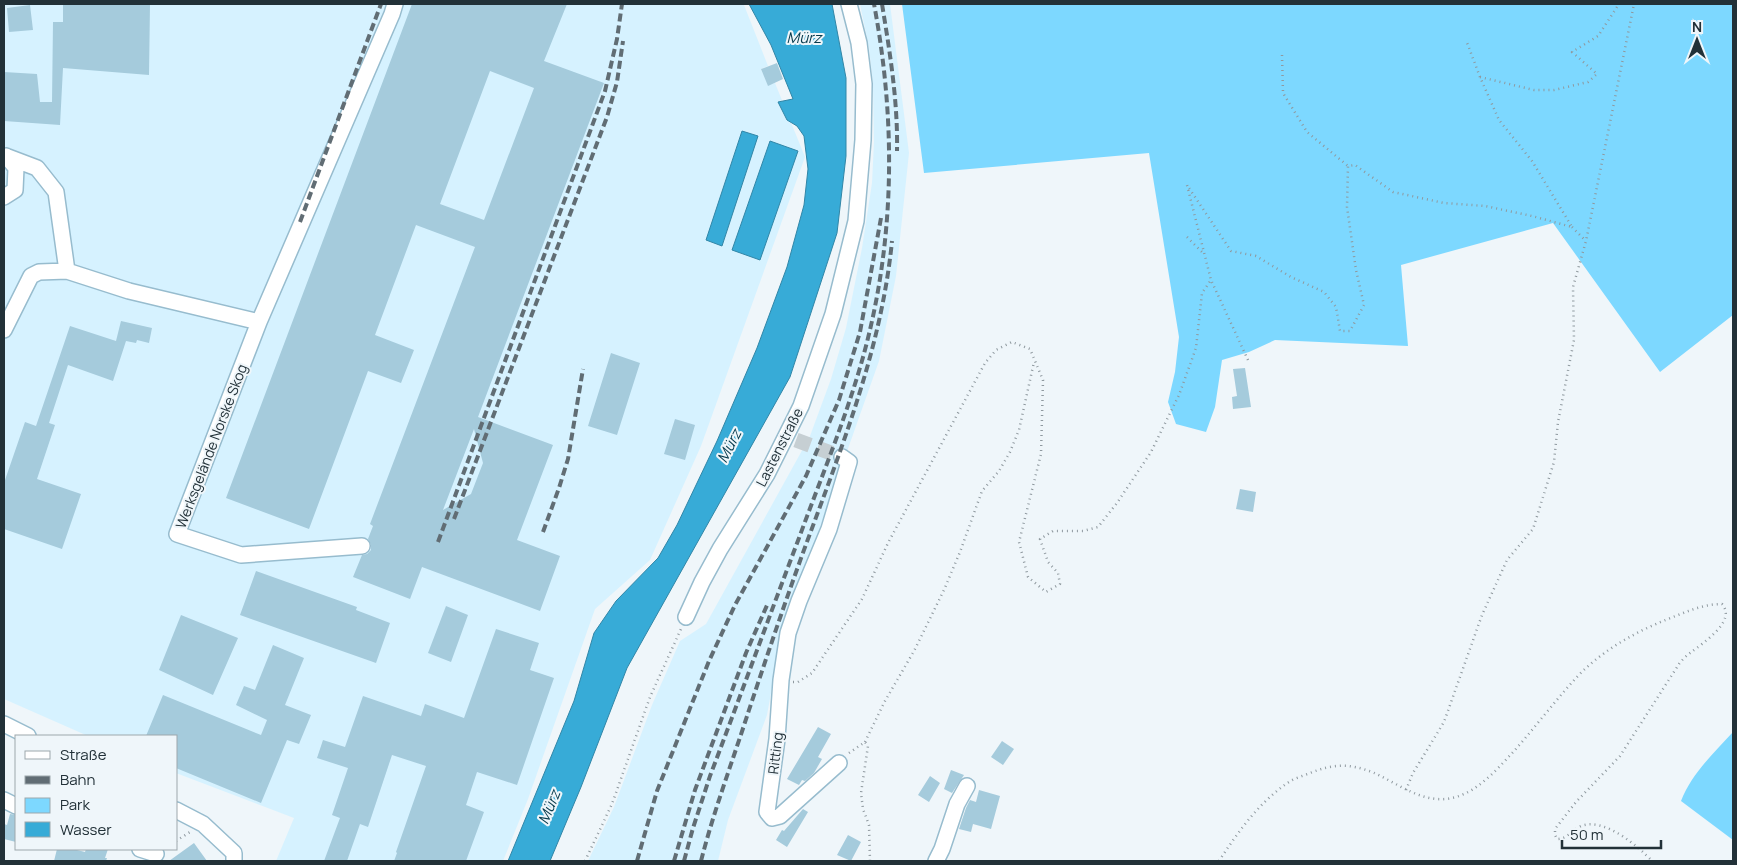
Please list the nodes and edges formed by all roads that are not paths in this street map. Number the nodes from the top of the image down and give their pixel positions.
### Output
1 (395, 4) edge
2 (849, 4) edge
3 (6, 156) edge
4 (4, 197) edge
5 (67, 271) junction
6 (259, 322) junction
7 (4, 330) edge
8 (842, 457) dead end
9 (362, 546) dead end
10 (686, 617) road end
11 (4, 724) edge
12 (26, 735) edge
13 (839, 763) road end
14 (967, 786) dead end
15 (178, 811) edge
16 (141, 850) edge
17 (151, 858) edge
18 (234, 861) edge
19 (936, 861) edge

1 - 6 street, Werksgelände Norske Skog
2 - 10 street, Lastenstraße
3 - 4 street
3 - 5 street
5 - 6 street
5 - 7 street
6 - 9 street, Werksgelände Norske Skog
8 - 13 street, Ritting
11 - 12 street
14 - 19 street
15 - 18 street
16 - 17 street

